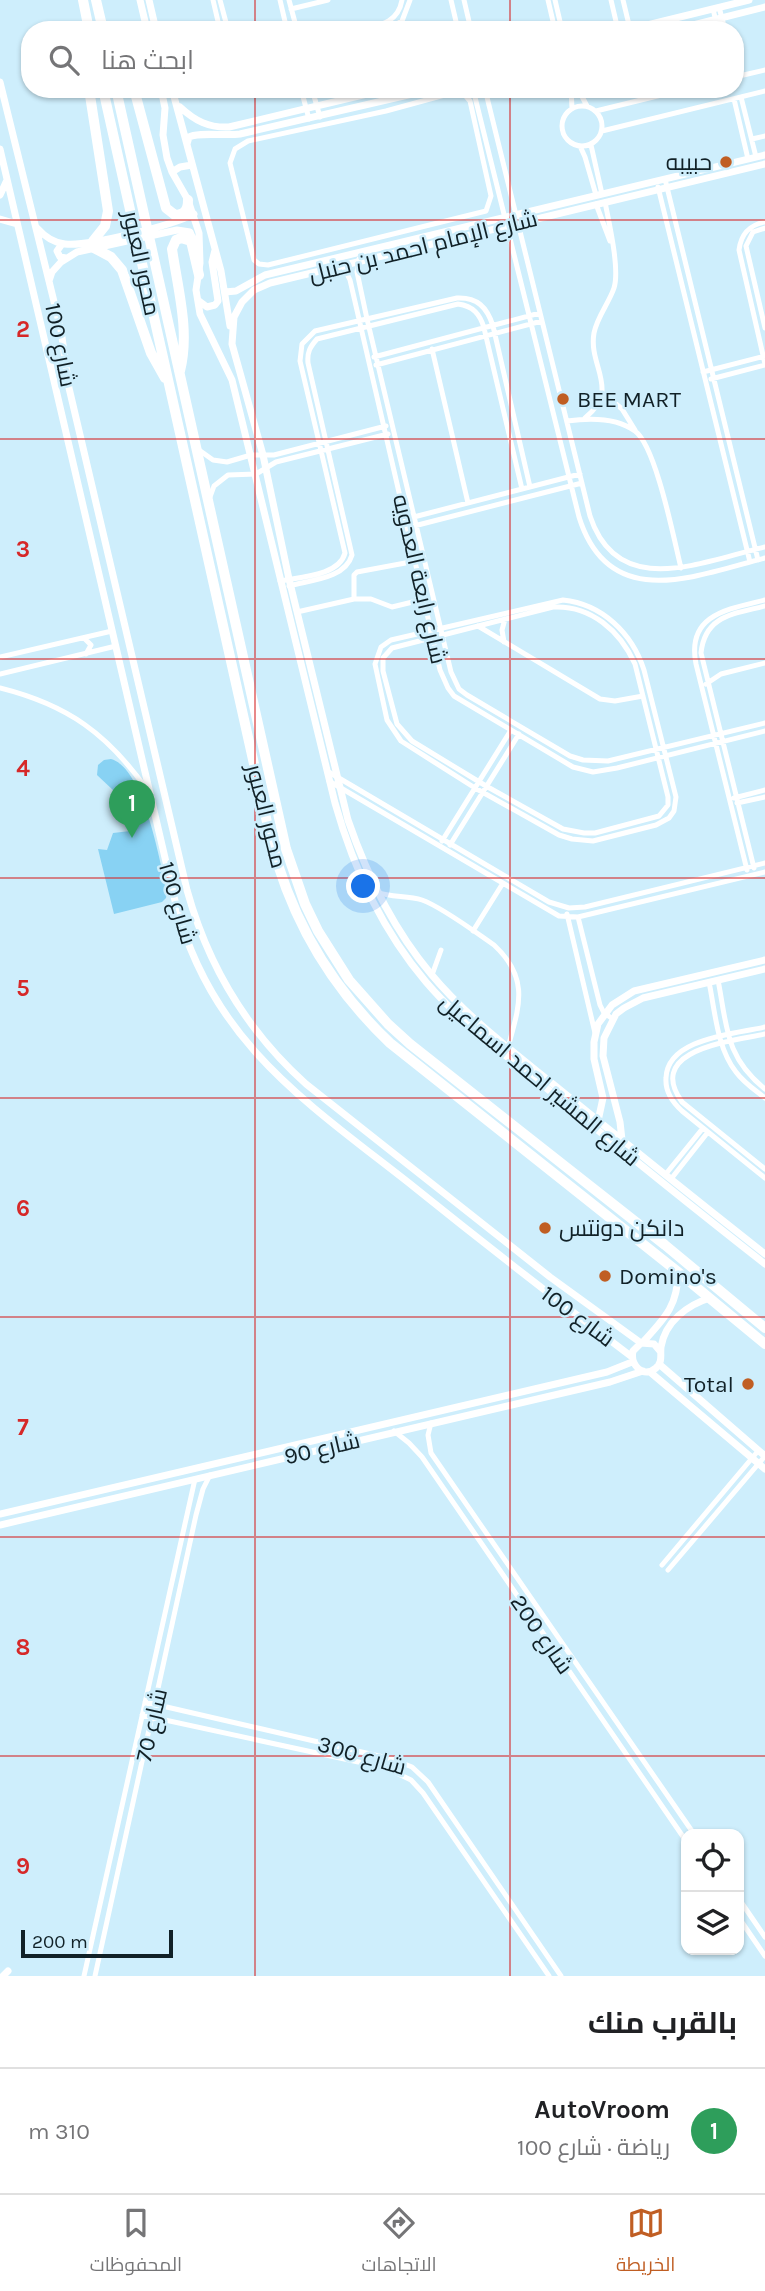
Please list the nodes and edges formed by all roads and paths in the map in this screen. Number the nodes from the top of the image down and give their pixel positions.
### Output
1 (83, 0) edge
2 (96, 0) edge
3 (140, 0) edge
4 (149, 0) edge
5 (213, 0) edge
6 (220, 0) edge
7 (280, 0) edge
8 (289, 0) edge
9 (328, 0) edge
10 (402, 0) edge
11 (410, 0) edge
12 (451, 0) edge
13 (464, 0) edge
14 (548, 0) edge
15 (555, 0) edge
16 (611, 0) edge
17 (623, 0) edge
18 (746, 0) edge
19 (765, 7) edge
20 (716, 8) junction
21 (292, 9) junction
22 (100, 13) junction
23 (86, 15) junction
24 (719, 19) junction
25 (85, 21) edge
26 (87, 21) edge
27 (101, 21) edge
28 (106, 21) edge
29 (145, 21) edge
30 (154, 21) edge
31 (218, 21) edge
32 (226, 21) edge
33 (285, 21) edge
34 (295, 21) edge
35 (390, 21) edge
36 (402, 21) edge
37 (456, 21) edge
38 (469, 21) edge
39 (553, 21) edge
40 (560, 21) edge
41 (616, 21) edge
42 (627, 21) edge
43 (662, 21) edge
44 (711, 21) edge
45 (765, 70) edge
46 (744, 74) edge
47 (0, 82) edge
48 (765, 91) edge
49 (2, 96) edge
50 (744, 96) edge
51 (90, 98) edge
52 (105, 98) edge
53 (118, 98) edge
54 (136, 98) edge
55 (163, 98) edge
56 (175, 98) edge
57 (310, 98) edge
58 (314, 98) edge
59 (352, 98) edge
60 (411, 98) edge
61 (426, 98) edge
62 (468, 98) edge
63 (475, 98) edge
64 (487, 98) edge
65 (571, 98) edge
66 (583, 98) edge
67 (643, 98) edge
68 (738, 98) edge
69 (741, 98) edge
70 (304, 99) joint
71 (734, 99) junction
72 (383, 102) junction
73 (177, 104) junction
74 (396, 104) junction
75 (587, 106) junction
76 (317, 107) junction
77 (165, 108) junction
78 (572, 108) junction
79 (306, 109) junction
80 (386, 111) junction
81 (596, 111) junction
82 (320, 117) junction
83 (309, 119) junction
84 (602, 131) junction
85 (765, 136) edge
86 (752, 139) junction
87 (187, 144) junction
88 (590, 145) junction
89 (580, 146) junction
90 (0, 149) edge
91 (765, 155) edge
92 (752, 158) junction
93 (765, 164) edge
94 (192, 165) junction
95 (172, 172) junction
96 (7, 179) junction
97 (666, 183) junction
98 (657, 185) junction
99 (0, 195) edge
100 (600, 199) junction
101 (188, 200) junction
102 (194, 214) junction
103 (516, 215) junction
104 (505, 218) junction
105 (0, 219) edge
106 (765, 222) edge
107 (18, 224) junction
108 (518, 224) junction
109 (35, 225) junction
110 (507, 226) junction
111 (765, 228) edge
112 (62, 244) junction
113 (93, 245) junction
114 (215, 250) junction
115 (342, 257) junction
116 (66, 258) junction
117 (357, 258) junction
118 (343, 266) junction
119 (199, 275) junction
120 (247, 284) junction
121 (48, 285) junction
122 (765, 290) edge
123 (225, 292) junction
124 (252, 292) junction
125 (757, 295) junction
126 (765, 295) edge
127 (750, 296) junction
128 (197, 298) junction
129 (540, 313) junction
130 (529, 316) junction
131 (542, 321) junction
132 (368, 323) junction
133 (531, 324) junction
134 (359, 325) junction
135 (492, 326) junction
136 (484, 328) junction
137 (765, 328) edge
138 (61, 330) junction
139 (43, 334) junction
140 (495, 334) junction
141 (231, 335) junction
142 (486, 336) junction
143 (430, 342) junction
144 (432, 350) junction
145 (376, 356) junction
146 (368, 358) junction
147 (765, 361) edge
148 (378, 364) junction
149 (370, 367) junction
150 (712, 370) junction
151 (703, 372) junction
152 (179, 375) junction
153 (714, 378) junction
154 (705, 380) junction
155 (169, 383) junction
156 (603, 393) junction
157 (585, 418) junction
158 (567, 421) junction
159 (393, 425) junction
160 (384, 427) junction
161 (635, 431) junction
162 (394, 432) junction
163 (386, 434) junction
164 (327, 441) junction
165 (196, 446) junction
166 (320, 447) junction
167 (328, 449) junction
168 (251, 455) junction
169 (263, 456) junction
170 (265, 468) junction
171 (256, 474) junction
172 (580, 474) junction
173 (569, 477) junction
174 (582, 483) junction
175 (571, 486) junction
176 (530, 487) junction
177 (522, 489) junction
178 (96, 500) junction
179 (83, 503) junction
180 (208, 503) junction
181 (468, 503) junction
182 (99, 512) junction
183 (86, 515) junction
184 (415, 517) junction
185 (406, 519) junction
186 (417, 525) junction
187 (408, 528) junction
188 (765, 547) edge
189 (755, 549) junction
190 (747, 551) junction
191 (762, 559) edge
192 (416, 561) junction
193 (750, 562) junction
194 (681, 568) junction
195 (285, 583) junction
196 (354, 599) junction
197 (425, 599) junction
198 (764, 603) edge
199 (121, 606) junction
200 (107, 610) junction
201 (297, 612) junction
202 (505, 619) junction
203 (477, 626) junction
204 (113, 631) junction
205 (441, 631) junction
206 (432, 633) junction
207 (83, 638) junction
208 (504, 642) junction
209 (116, 646) junction
210 (86, 654) junction
211 (0, 657) edge
212 (134, 662) junction
213 (765, 663) edge
214 (120, 665) junction
215 (701, 671) junction
216 (0, 674) edge
217 (721, 674) junction
218 (705, 684) junction
219 (0, 688) edge
220 (643, 696) junction
221 (765, 723) edge
222 (515, 724) junction
223 (522, 729) junction
224 (510, 731) junction
225 (765, 731) edge
226 (717, 735) junction
227 (518, 736) junction
228 (719, 742) junction
229 (664, 748) junction
230 (656, 749) junction
231 (666, 756) junction
232 (658, 758) junction
233 (334, 779) junction
234 (477, 785) junction
235 (340, 788) junction
236 (484, 789) junction
237 (765, 790) edge
238 (149, 793) junction
239 (765, 797) edge
240 (734, 801) junction
241 (443, 839) junction
242 (451, 843) junction
243 (439, 846) junction
244 (447, 850) junction
245 (765, 863) edge
246 (750, 867) junction
247 (765, 872) edge
248 (752, 875) junction
249 (507, 877) junction
250 (502, 884) junction
251 (378, 897) junction
252 (569, 908) junction
253 (566, 917) junction
254 (578, 917) junction
255 (473, 931) junction
256 (441, 950) dead end
257 (765, 960) edge
258 (765, 969) edge
259 (432, 975) junction
260 (718, 980) junction
261 (709, 982) junction
262 (604, 1013) junction
263 (613, 1019) junction
264 (765, 1027) edge
265 (595, 1033) junction
266 (765, 1034) edge
267 (729, 1039) junction
268 (721, 1041) junction
269 (593, 1048) junction
270 (603, 1048) junction
271 (507, 1051) junction
272 (765, 1088) edge
273 (765, 1098) edge
274 (598, 1121) junction
275 (708, 1128) junction
276 (366, 1132) junction
277 (355, 1140) junction
278 (622, 1140) junction
279 (683, 1152) junction
280 (689, 1157) junction
281 (407, 1164) junction
282 (765, 1169) edge
283 (395, 1172) junction
284 (668, 1177) junction
285 (765, 1178) edge
286 (764, 1260) edge
287 (678, 1272) junction
288 (710, 1298) junction
289 (765, 1328) edge
290 (643, 1343) junction
291 (765, 1344) edge
292 (660, 1352) junction
293 (632, 1359) junction
294 (659, 1364) junction
295 (646, 1371) junction
296 (607, 1372) junction
297 (610, 1382) junction
298 (431, 1423) junction
299 (394, 1431) junction
300 (431, 1453) junction
301 (760, 1455) edge
302 (422, 1458) junction
303 (762, 1466) edge
304 (210, 1475) junction
305 (195, 1479) junction
306 (0, 1514) edge
307 (696, 1524) junction
308 (0, 1525) edge
309 (703, 1530) junction
310 (662, 1565) dead end
311 (668, 1570) dead end
312 (541, 1612) junction
313 (531, 1618) junction
314 (145, 1702) junction
315 (156, 1705) junction
316 (142, 1714) junction
317 (153, 1717) junction
318 (251, 1727) junction
319 (248, 1738) junction
320 (691, 1829) edge
321 (681, 1834) edge
322 (744, 1906) edge
323 (744, 1925) edge
324 (765, 1937) edge
325 (765, 1956) edge
326 (84, 1976) edge
327 (95, 1976) edge
328 (549, 1976) edge
329 (561, 1976) edge

1 - 23 highway
2 - 22 highway
3 - 29 street
4 - 30 street
5 - 31 street
6 - 32 street
7 - 33 street
8 - 21 street
9 - 21 street
10 - 35 street
11 - 36 street
12 - 37 street
13 - 38 street
14 - 39 street
15 - 40 street
16 - 41 street
17 - 42 street
18 - 20 street
19 - 24 street
20 - 24 street
20 - 43 street
21 - 34 street
22 - 27 highway
22 - 28 highway
23 - 25 highway
23 - 26 highway
24 - 44 street
45 - 46 street
47 - 49 street, شارع 100
48 - 50 street
49 - 109 street, شارع 100
51 - 113 highway
52 - 155 highway, محور العبور
53 - 152 highway, محور العبور
54 - 101 highway
55 - 77 street
56 - 73 street
57 - 70 street
58 - 76 street
59 - 76 street
60 - 74 street
61 - 74 street
62 - 80 street
63 - 104 street
64 - 103 street
65 - 78 street
66 - 75 street
67 - 81 street
68 - 71 street
69 - 86 street
70 - 79 street
71 - 84 street
71 - 92 street
72 - 74 street
72 - 80 street
72 - 82 street
73 - 77 street
73 - 79 street
73 - 87 street
74 - 80 street
75 - 78 street
75 - 81 street
76 - 79 street
76 - 82 street
77 - 95 street
78 - 89 street
79 - 83 street
81 - 84 street
82 - 83 street
83 - 87 street
84 - 88 street
85 - 86 street
86 - 92 street
87 - 94 street
88 - 89 street
88 - 100 street
89 - 100 street
90 - 96 street, شارع 100
91 - 92 street, شارع الإمام احمد بن حنبل
92 - 97 street, شارع الإمام احمد بن حنبل
93 - 97 street, شارع الإمام احمد بن حنبل
94 - 95 street
94 - 114 street
95 - 101 street
96 - 99 street
96 - 107 street, شارع 100
97 - 98 street, شارع الإمام احمد بن حنبل
97 - 150 street
98 - 100 street, شارع الإمام احمد بن حنبل
98 - 151 street
100 - 103 street, شارع الإمام احمد بن حنبل
100 - 108 street, شارع الإمام احمد بن حنبل
100 - 156 street
101 - 102 street
102 - 113 street
102 - 119 street
103 - 104 street, شارع الإمام احمد بن حنبل
103 - 108 street
104 - 110 street
104 - 117 street, شارع الإمام احمد بن حنبل
105 - 107 street
106 - 127 street
107 - 139 street, شارع 100
108 - 110 street, شارع الإمام احمد بن حنبل
108 - 129 street
109 - 112 street
109 - 121 street, شارع 100
110 - 117 street, شارع الإمام احمد بن حنبل
110 - 130 street
111 - 125 street
112 - 113 street
112 - 116 street
113 - 116 street
113 - 119 street
113 - 155 highway
114 - 123 street
114 - 128 street
115 - 117 street, شارع الإمام احمد بن حنبل
115 - 118 street, شارع رابعة العدويه
115 - 120 street, شارع الإمام احمد بن حنبل
116 - 121 street
117 - 118 street, شارع الإمام احمد بن حنبل
117 - 132 street, شارع رابعة العدويه
118 - 124 street, شارع الإمام احمد بن حنبل
118 - 134 street, شارع رابعة العدويه
119 - 128 street
119 - 152 highway
120 - 123 street, شارع الإمام احمد بن حنبل
120 - 124 street
121 - 138 street, شارع 100
122 - 125 street
123 - 141 street
124 - 141 street
125 - 126 street
125 - 127 street
125 - 137 street
127 - 147 street
128 - 168 street
129 - 130 street
129 - 131 street
130 - 133 street
130 - 135 street
131 - 133 street
131 - 158 street
132 - 134 street
132 - 135 street
132 - 136 street
132 - 145 street, شارع رابعة العدويه
133 - 140 street
133 - 173 street
134 - 146 street, شارع رابعة العدويه
134 - 164 street
134 - 166 street
135 - 136 street
135 - 140 street
136 - 142 street
136 - 143 street
138 - 139 street
138 - 178 street, شارع 100
139 - 179 street, شارع 100
140 - 142 street
140 - 176 street
141 - 169 street
142 - 144 street
142 - 177 street
143 - 144 street
143 - 145 street
144 - 148 street
144 - 181 street
145 - 146 street
145 - 148 street, شارع رابعة العدويه
146 - 149 street, شارع رابعة العدويه
147 - 150 street
147 - 153 street
148 - 149 street
148 - 159 street, شارع رابعة العدويه
149 - 160 street, شارع رابعة العدويه
150 - 151 street
150 - 153 street
151 - 154 street
152 - 165 highway, محور العبور
153 - 154 street
153 - 189 street
154 - 190 street
155 - 287 highway, محور العبور
156 - 157 street
156 - 161 street
157 - 158 street
157 - 161 street
158 - 172 street
159 - 160 street
159 - 162 street, شارع رابعة العدويه
160 - 163 street, شارع رابعة العدويه
160 - 164 street
161 - 194 street
162 - 163 street
162 - 184 street, شارع رابعة العدويه
163 - 167 street
163 - 185 street, شارع رابعة العدويه
164 - 166 street
164 - 167 street
165 - 168 street
165 - 180 highway, محور العبور
166 - 167 street
166 - 169 street
166 - 170 street
166 - 195 street
167 - 195 street
168 - 169 street
168 - 171 street, شارع المشير احمد اسماعيل
169 - 170 street, شارع المشير احمد اسماعيل
170 - 171 street
170 - 195 street, شارع المشير احمد اسماعيل
171 - 180 street
171 - 195 street, شارع المشير احمد اسماعيل
172 - 173 street
172 - 174 street
173 - 175 street
173 - 176 street
174 - 175 street
174 - 194 street
175 - 186 street
175 - 193 street
176 - 177 street
177 - 181 street
178 - 179 street
178 - 182 street, شارع 100
179 - 183 street, شارع 100
180 - 289 highway, محور العبور
181 - 184 street
182 - 183 street
182 - 199 street, شارع 100
183 - 200 street, شارع 100
184 - 185 street
184 - 186 street, شارع رابعة العدويه
185 - 187 street, شارع رابعة العدويه
186 - 187 street
186 - 205 street, شارع رابعة العدويه
187 - 192 street, شارع رابعة العدويه
188 - 189 street
189 - 190 street
189 - 191 street
190 - 193 street
190 - 194 street
191 - 193 street
192 - 196 street
192 - 197 street, شارع رابعة العدويه
195 - 201 street, شارع المشير احمد اسماعيل
195 - 233 street, شارع المشير احمد اسماعيل
196 - 197 street
196 - 201 street
197 - 206 street, شارع رابعة العدويه
198 - 215 street
199 - 200 street
199 - 212 street, شارع 100
200 - 204 street, شارع 100
201 - 233 street, شارع المشير احمد اسماعيل
202 - 203 street
202 - 208 street
202 - 220 street
203 - 205 street
203 - 208 street
204 - 207 street
204 - 209 street, شارع 100
205 - 206 street
205 - 222 street, شارع رابعة العدويه
205 - 229 street
206 - 224 street, شارع رابعة العدويه
206 - 234 street
207 - 210 street
207 - 211 street
208 - 220 street
209 - 210 street
209 - 214 street, شارع 100
210 - 216 street
212 - 214 street
212 - 276 street, شارع 100
213 - 217 street
214 - 238 street, شارع 100
215 - 217 street
215 - 218 street
217 - 218 street
218 - 226 street
219 - 238 street
220 - 230 street
221 - 226 street, شارع رابعة العدويه
222 - 223 street, شارع رابعة العدويه
222 - 224 street
223 - 227 street
223 - 230 street, شارع رابعة العدويه
224 - 227 street, شارع رابعة العدويه
224 - 234 street
225 - 228 street, شارع رابعة العدويه
226 - 228 street
226 - 229 street, شارع رابعة العدويه
227 - 232 street, شارع رابعة العدويه
227 - 236 street
228 - 231 street, شارع رابعة العدويه
228 - 240 street
229 - 230 street, شارع رابعة العدويه
229 - 231 street
230 - 232 street
231 - 232 street, شارع رابعة العدويه
231 - 236 street
232 - 236 street
233 - 235 street, شارع المشير احمد اسماعيل
233 - 241 street
233 - 251 street, شارع المشير احمد اسماعيل
234 - 236 street
234 - 241 street
235 - 243 street
235 - 251 street, شارع المشير احمد اسماعيل
236 - 242 street
237 - 240 street
238 - 277 street, شارع 100
239 - 240 street
240 - 246 street
241 - 242 street
241 - 243 street
242 - 244 street
242 - 249 street
243 - 244 street
244 - 250 street
245 - 246 street
246 - 248 street
246 - 252 street
247 - 248 street
248 - 254 street
249 - 250 street
249 - 252 street
250 - 253 street
250 - 255 street
251 - 255 street
251 - 259 street, شارع المشير احمد اسماعيل
251 - 271 street, شارع المشير احمد اسماعيل
252 - 253 street
253 - 254 street
253 - 265 street
254 - 262 street
255 - 271 street
256 - 259 street
257 - 262 street
258 - 260 street
259 - 271 street, شارع المشير احمد اسماعيل
260 - 261 street
260 - 267 street
261 - 263 street
261 - 268 street
262 - 263 street
262 - 265 street
263 - 270 street
264 - 267 street
265 - 269 street
266 - 267 street
267 - 268 street
267 - 272 street
268 - 273 street
268 - 275 street
269 - 270 street
269 - 274 street
270 - 278 street
271 - 274 street, شارع المشير احمد اسماعيل
271 - 286 street, شارع المشير احمد اسماعيل
274 - 278 street, شارع المشير احمد اسماعيل
275 - 279 street
275 - 280 street
275 - 282 street
275 - 285 street
276 - 277 street
276 - 281 street, شارع 100
277 - 283 street, شارع 100
278 - 284 street, شارع المشير احمد اسماعيل
279 - 280 street
279 - 284 street
280 - 284 street
281 - 283 street
281 - 290 street, شارع 100
283 - 293 street, شارع 100
284 - 286 street, شارع المشير احمد اسماعيل
287 - 288 highway, محور العبور
287 - 290 street
288 - 291 highway, محور العبور
288 - 292 street
290 - 292 street
290 - 293 street
292 - 294 street
293 - 295 street
293 - 296 street, شارع 90
294 - 295 street
294 - 301 street
295 - 297 street, شارع 90
295 - 301 street
296 - 297 street
296 - 306 street, شارع 90
297 - 298 street, شارع 90
298 - 299 street, شارع 90
298 - 300 street
299 - 302 street, شارع 200
299 - 304 street, شارع 90
300 - 302 street
300 - 312 street, شارع 200
301 - 303 street
301 - 307 street
302 - 313 street, شارع 200
303 - 309 street
304 - 305 street, شارع 90
304 - 315 street, شارع 70
305 - 308 street, شارع 90
305 - 314 street, شارع 70
307 - 309 street
307 - 310 street
309 - 311 street
312 - 313 street
312 - 320 street, شارع 200
313 - 321 street, شارع 200
314 - 315 street, شارع 300
314 - 316 street, شارع 70
315 - 317 street, شارع 70
315 - 318 street, شارع 300
316 - 317 street, شارع 300
316 - 326 street, شارع 70
317 - 319 street, شارع 300
317 - 327 street, شارع 70
318 - 319 street
318 - 329 street, شارع 300
319 - 328 street, شارع 300
322 - 324 street
323 - 325 street

